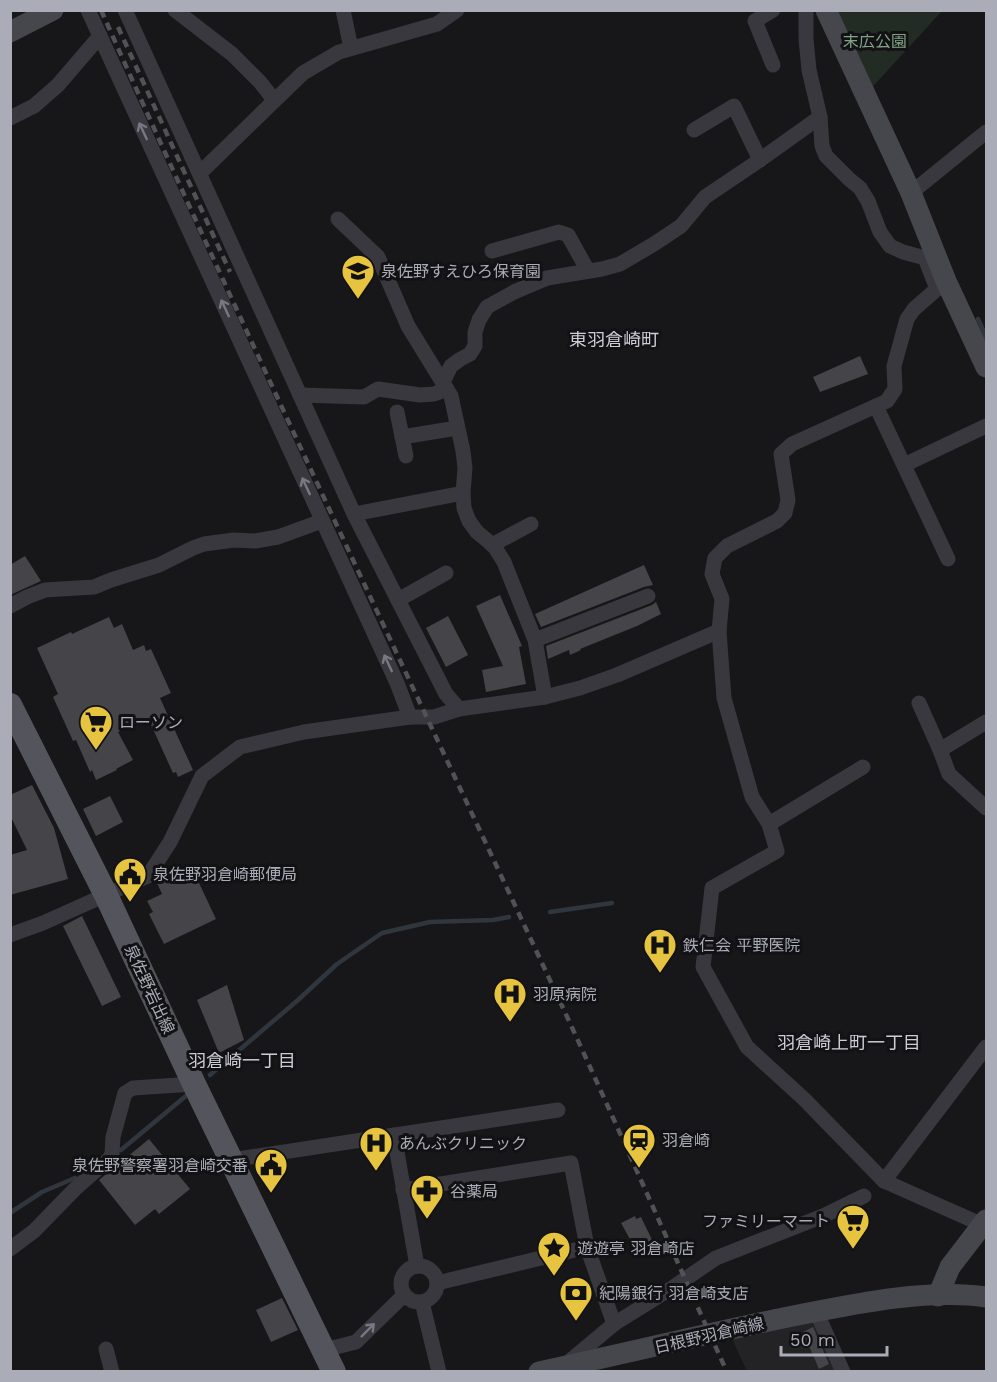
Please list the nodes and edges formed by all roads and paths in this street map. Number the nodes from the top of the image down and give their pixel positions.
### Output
1 (53, 10) edge
2 (88, 10) edge
3 (125, 10) edge
4 (175, 10) edge
5 (343, 10) edge
6 (457, 10) edge
7 (773, 10) edge
8 (806, 10) edge
9 (826, 10) edge
10 (10, 32) edge
11 (100, 36) junction
12 (351, 48) junction
13 (772, 65) dead end
14 (274, 100) junction
15 (820, 117) junction
16 (10, 118) edge
17 (694, 130) dead end
18 (987, 132) edge
19 (760, 160) junction
20 (200, 173) junction
21 (911, 193) junction
22 (338, 219) dead end
23 (492, 251) dead end
24 (588, 271) junction
25 (941, 285) junction
26 (987, 367) edge
27 (445, 386) junction
28 (300, 395) junction
29 (876, 406) junction
30 (397, 412) dead end
31 (987, 426) edge
32 (457, 428) junction
33 (402, 437) junction
34 (406, 456) dead end
35 (903, 465) junction
36 (463, 494) junction
37 (354, 514) junction
38 (322, 521) junction
39 (531, 524) dead end
40 (492, 544) junction
41 (948, 559) dead end
42 (446, 573) dead end
43 (648, 596) dead end
44 (398, 600) junction
45 (10, 606) edge
46 (718, 631) junction
47 (535, 640) junction
48 (545, 697) junction
49 (919, 703) dead end
50 (10, 705) edge
51 (459, 709) junction
52 (410, 717) junction
53 (987, 722) edge
54 (940, 750) junction
55 (863, 767) dead end
56 (987, 808) edge
57 (769, 824) junction
58 (106, 896) junction
59 (10, 935) edge
60 (987, 1047) edge
61 (194, 1084) junction
62 (558, 1110) dead end
63 (394, 1135) junction
64 (231, 1160) junction
65 (884, 1181) junction
66 (403, 1190) junction
67 (864, 1196) dead end
68 (985, 1223) edge
69 (587, 1247) junction
70 (10, 1249) edge
71 (417, 1266) junction
72 (437, 1282) junction
73 (404, 1295) junction
74 (938, 1296) junction
75 (987, 1297) edge
76 (422, 1302) junction
77 (816, 1311) junction
78 (614, 1324) junction
79 (106, 1349) dead end
80 (329, 1361) edge
81 (562, 1367) junction
82 (112, 1371) edge
83 (439, 1371) edge
84 (539, 1371) edge
85 (843, 1371) edge

1 - 10 street
2 - 11 street
3 - 20 street
4 - 14 street
5 - 12 street
6 - 12 street
7 - 13 street
8 - 15 street
9 - 21 street
11 - 16 street
38 -> 11 street
12 - 14 street
14 - 20 street
15 - 19 street
15 - 25 street
17 - 19 street
18 - 21 street
19 - 24 street
20 - 28 street
21 - 25 street
22 - 27 street
23 - 24 street
24 - 27 street
25 - 26 street
25 - 29 street
27 - 28 street
27 - 32 street
28 - 37 street
29 - 35 street
29 - 46 street
30 - 33 street
31 - 35 street
32 - 33 street
32 - 36 street
33 - 34 street
35 - 41 street
36 - 37 street
36 - 40 street
37 - 44 street
38 - 45 street
52 -> 38 street
39 - 40 street
40 - 47 street
42 - 44 street
43 - 47 street
44 - 51 street
46 - 48 street
46 - 57 street
47 - 48 street
48 - 51 street
49 - 54 street
50 - 58 main road, 泉佐野岩出線
51 - 52 street
52 - 58 street
53 - 54 street
54 - 56 street
55 - 57 street
57 - 65 street
58 - 59 street
58 - 61 main road, 泉佐野岩出線
60 - 65 street
61 - 64 main road, 泉佐野岩出線
61 - 70 street
62 - 63 street
63 - 64 street
63 - 66 street
64 - 80 main road, 泉佐野岩出線
65 - 68 street
66 - 69 street
66 - 71 street
67 - 78 street
68 - 74 street
69 - 72 street
69 - 78 street
71 - 72 street
71 - 73 street
72 - 76 street
73 - 76 street
80 -> 73 street
74 - 75 street, 日根野羽倉崎線
74 - 77 street, 日根野羽倉崎線
76 - 83 street
77 - 81 street, 日根野羽倉崎線
77 - 85 street
78 - 81 street
79 - 82 street
81 - 84 street, 日根野羽倉崎線

